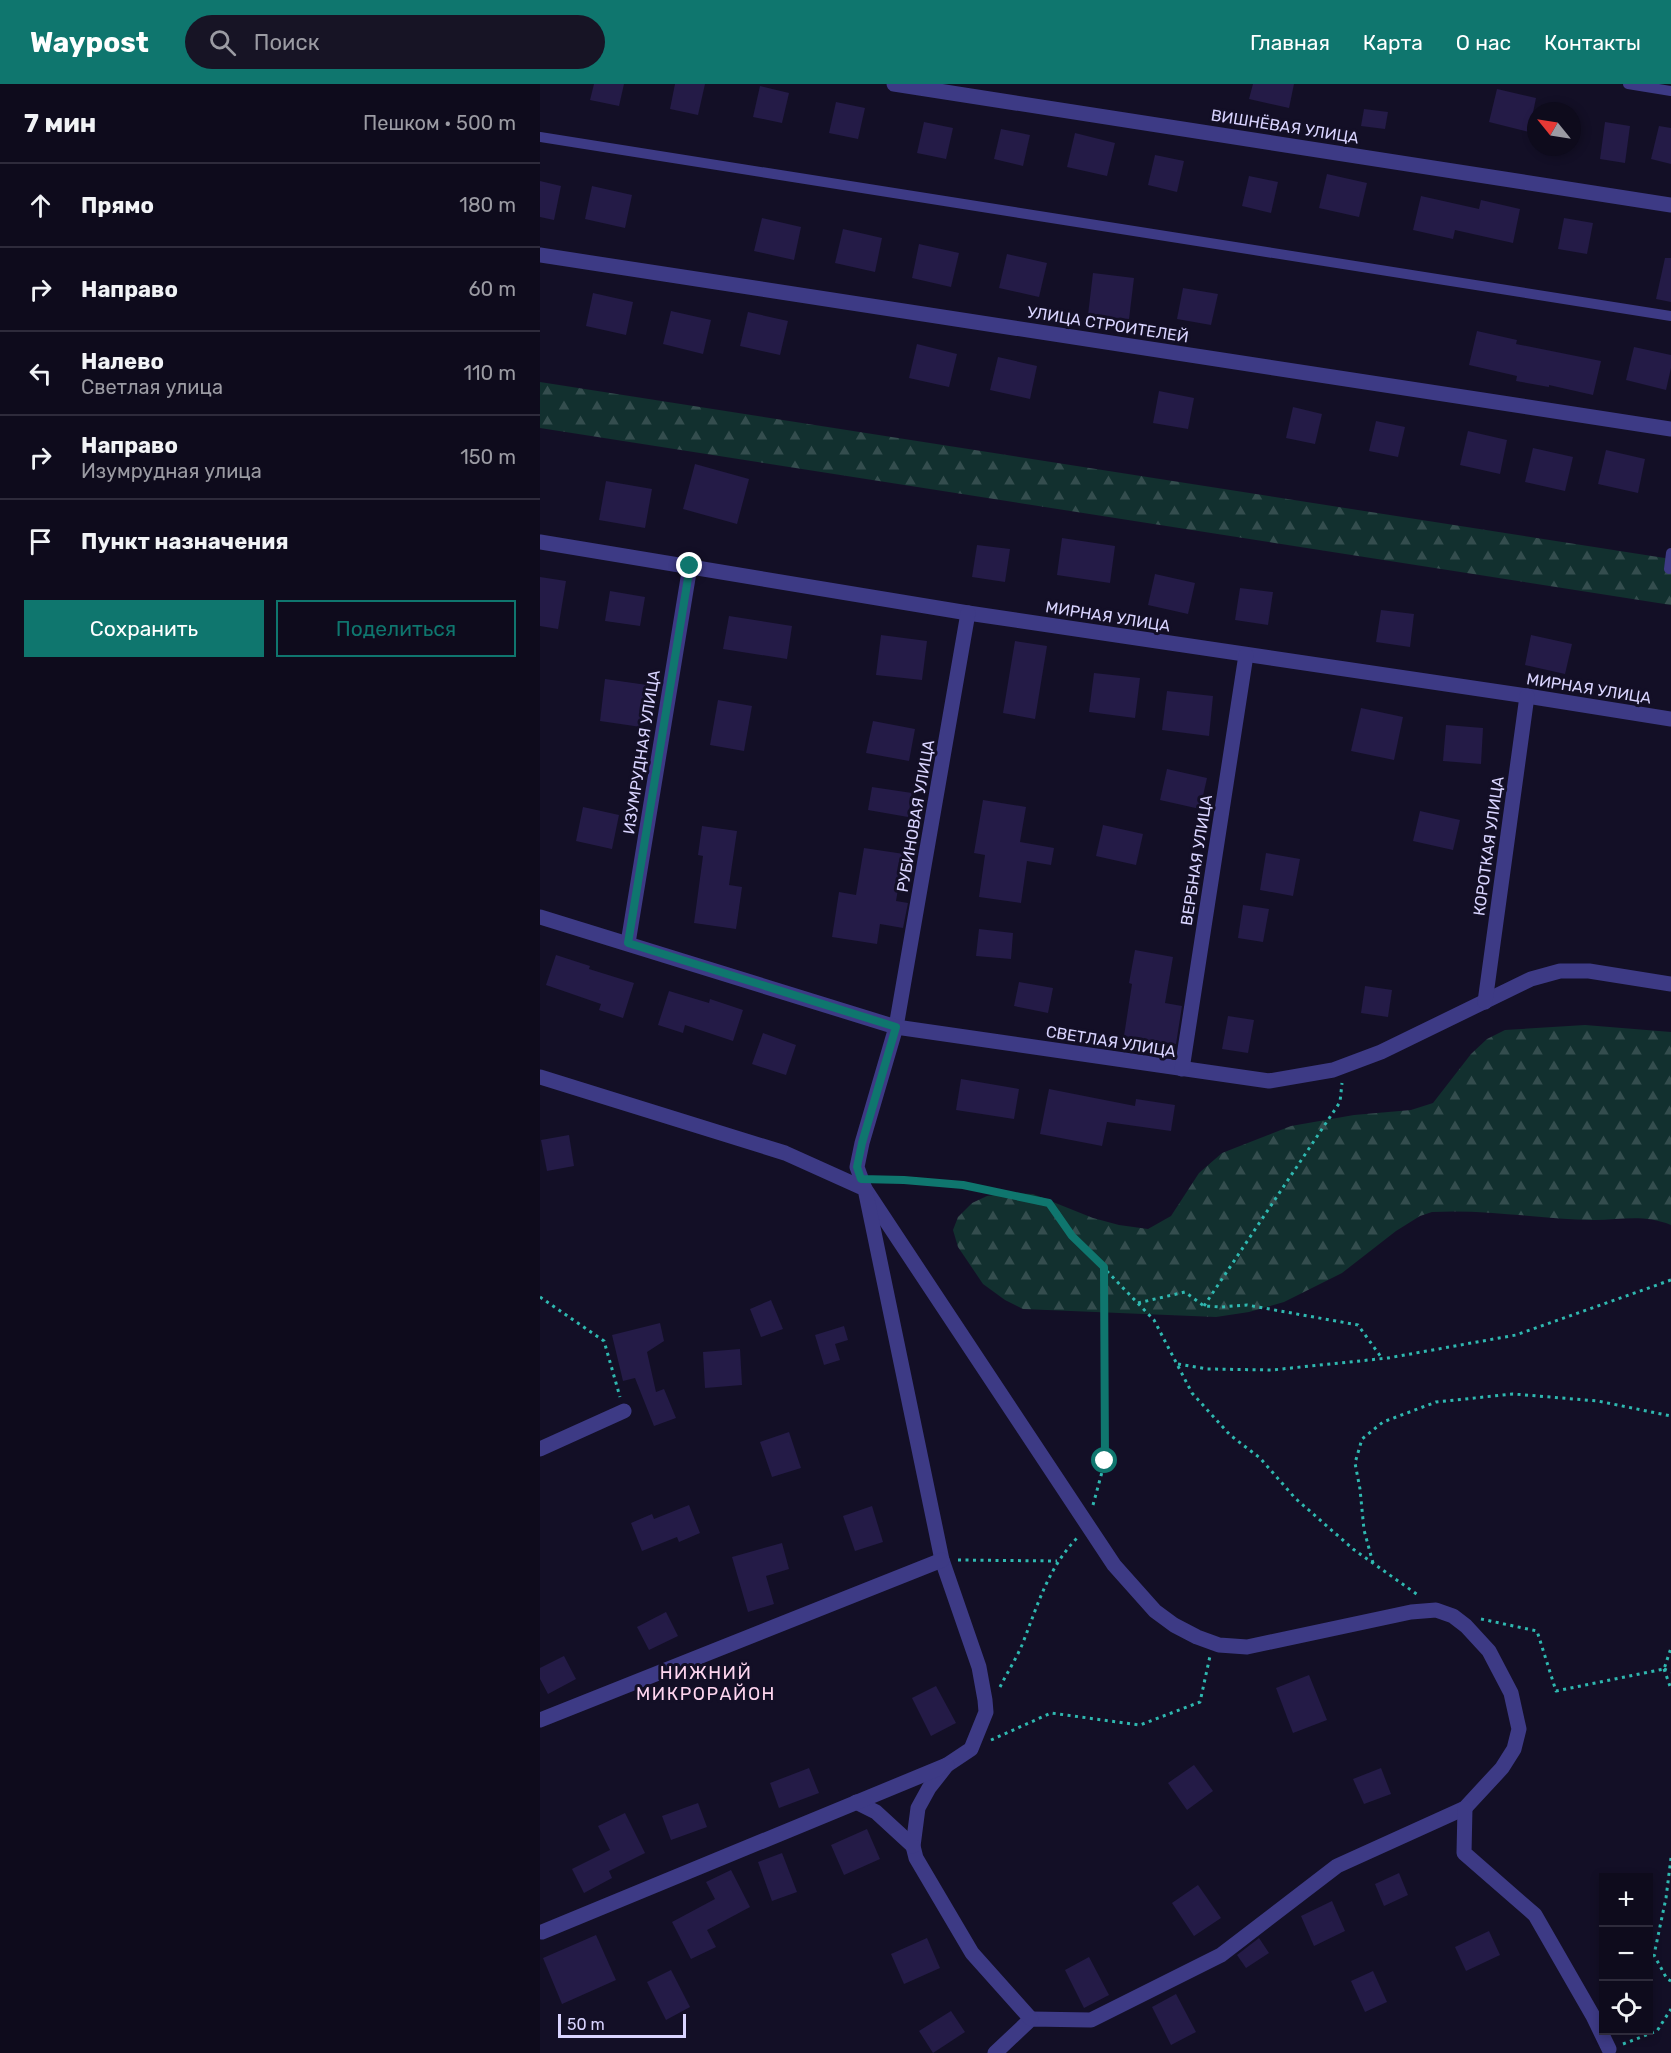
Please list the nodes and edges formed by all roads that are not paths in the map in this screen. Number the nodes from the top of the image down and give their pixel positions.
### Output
1 (894, 84) edge
2 (1628, 84) edge
3 (1671, 91) edge
4 (540, 137) edge
5 (1671, 205) edge
6 (540, 255) edge
7 (1671, 316) edge
8 (1671, 429) edge
9 (540, 542) edge
10 (1671, 553) edge
11 (690, 566) junction
12 (1668, 569) dead end
13 (968, 613) junction
14 (1246, 655) junction
15 (1527, 696) junction
16 (1671, 720) edge
17 (540, 917) edge
18 (628, 943) junction
19 (1671, 984) edge
20 (1485, 1002) junction
21 (896, 1027) junction
22 (1182, 1070) junction
23 (540, 1077) edge
24 (863, 1184) junction
25 (624, 1410) road end
26 (540, 1449) edge
27 (942, 1560) junction
28 (540, 1720) edge
29 (946, 1765) junction
30 (856, 1802) junction
31 (1465, 1808) junction
32 (913, 1846) junction
33 (542, 1932) dead end
34 (1031, 2019) junction
35 (1609, 2049) road end
36 (995, 2053) edge

1 - 5 street, ВИШНЁВАЯ УЛИЦА
2 - 3 lane
4 - 7 lane
6 - 8 street, УЛИЦА СТРОИТЕЛЕЙ
9 - 11 street, МИРНАЯ УЛИЦА
10 - 12 lane
11 - 13 street, МИРНАЯ УЛИЦА
11 - 18 street, ИЗУМРУДНАЯ УЛИЦА
13 - 14 street, МИРНАЯ УЛИЦА
13 - 21 street, РУБИНОВАЯ УЛИЦА
14 - 15 street, МИРНАЯ УЛИЦА
14 - 22 street, ВЕРБНАЯ УЛИЦА
15 - 16 street, МИРНАЯ УЛИЦА
15 - 20 street, КОРОТКАЯ УЛИЦА
17 - 18 street, СВЕТЛАЯ УЛИЦА
18 - 21 street, СВЕТЛАЯ УЛИЦА
19 - 20 street, СВЕТЛАЯ УЛИЦА
20 - 22 street, СВЕТЛАЯ УЛИЦА
21 - 22 street, СВЕТЛАЯ УЛИЦА
21 - 24 street, РУБИНОВАЯ УЛИЦА
23 - 24 street
24 - 27 street, РУБИНОВАЯ УЛИЦА
24 - 31 street
25 - 26 street
27 - 28 street
27 - 29 street, РУБИНОВАЯ УЛИЦА
29 - 30 street
29 - 32 street
30 - 32 street
30 - 33 street
31 - 34 street
31 - 35 street
32 - 34 street
34 - 36 street

